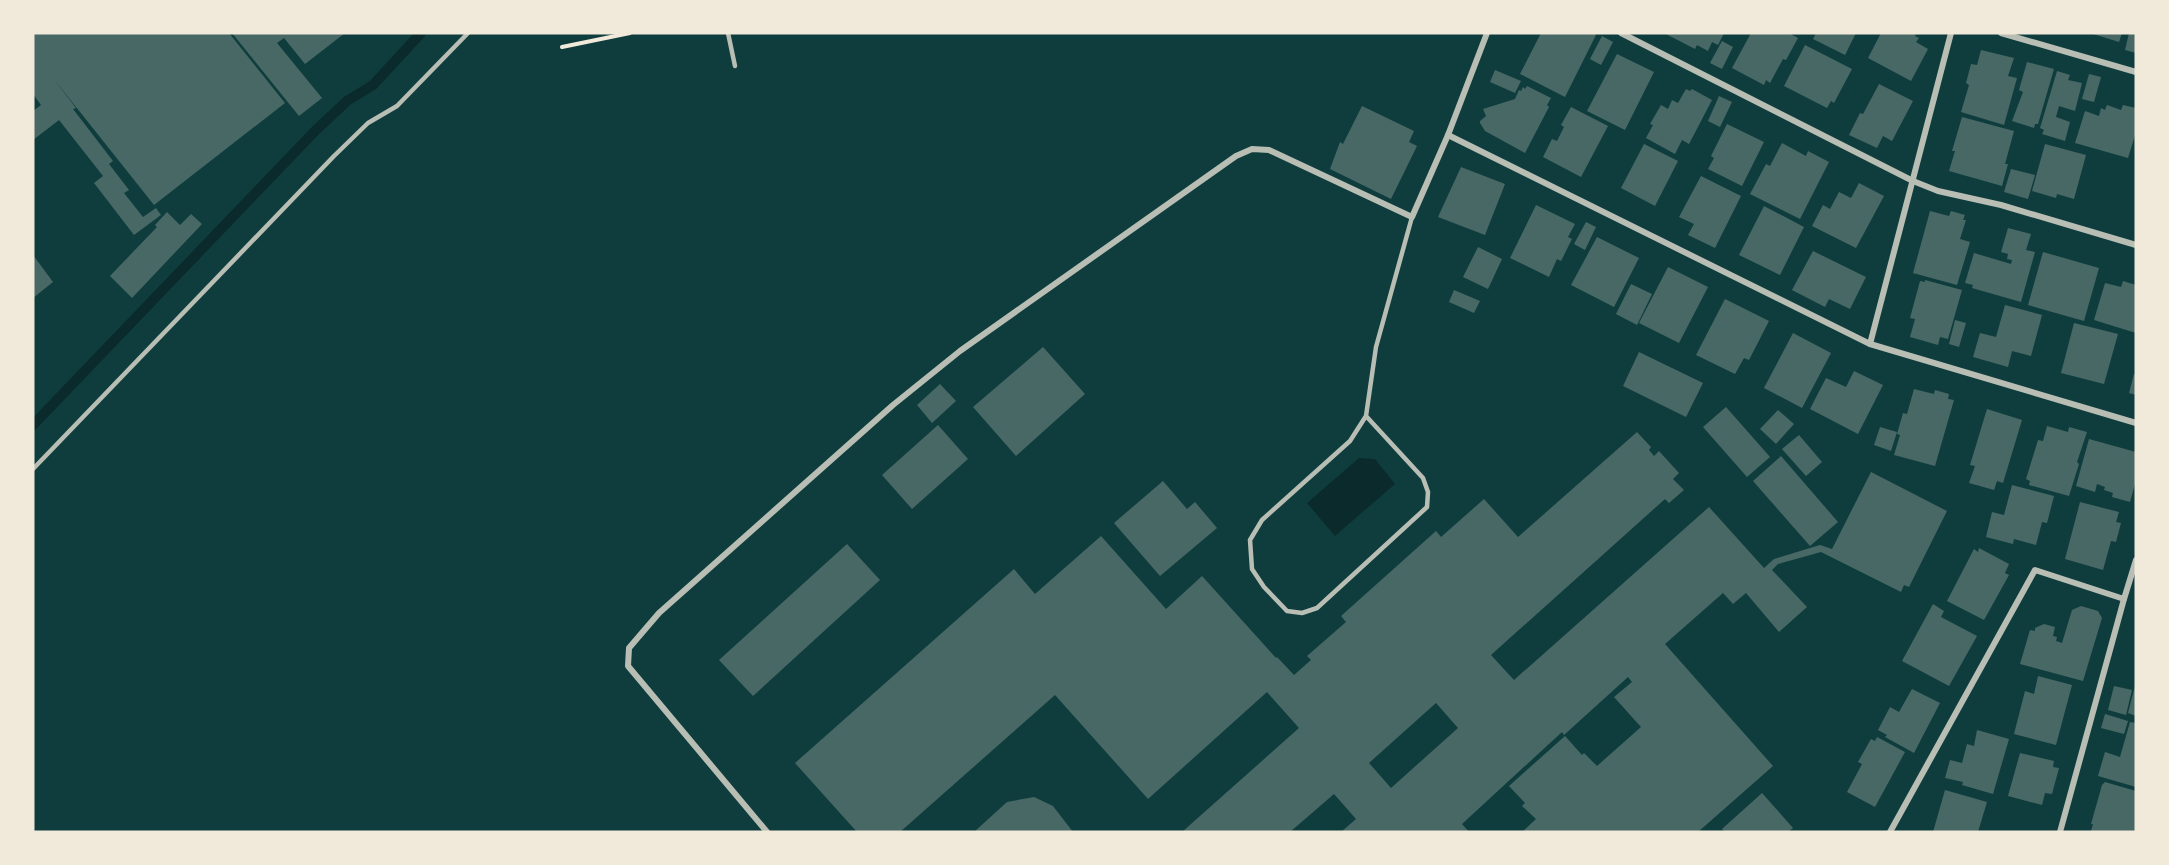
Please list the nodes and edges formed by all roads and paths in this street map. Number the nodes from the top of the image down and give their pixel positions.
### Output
1 (468, 33) edge
2 (630, 33) edge
3 (728, 33) edge
4 (1487, 33) edge
5 (1621, 33) edge
6 (1951, 33) edge
7 (2001, 33) edge
8 (562, 47) dead end
9 (735, 66) dead end
10 (2136, 72) edge
11 (1448, 135) junction
12 (1913, 181) junction
13 (1412, 217) junction
14 (2136, 245) edge
15 (1870, 344) junction
16 (1366, 416) junction
17 (2136, 423) edge
18 (33, 470) edge
19 (2136, 560) edge
20 (2124, 599) junction
21 (767, 832) edge
22 (1890, 832) edge
23 (2060, 832) edge

1 - 18 lane
2 - 8 path
3 - 9 lane
4 - 11 street
5 - 12 street
6 - 12 street
7 - 10 street
11 - 13 street
11 - 15 street
12 - 14 street
12 - 15 street
13 - 16 lane
13 - 21 street
15 - 17 street
16 - 16 lane
19 - 20 street
20 - 22 street
20 - 23 street

